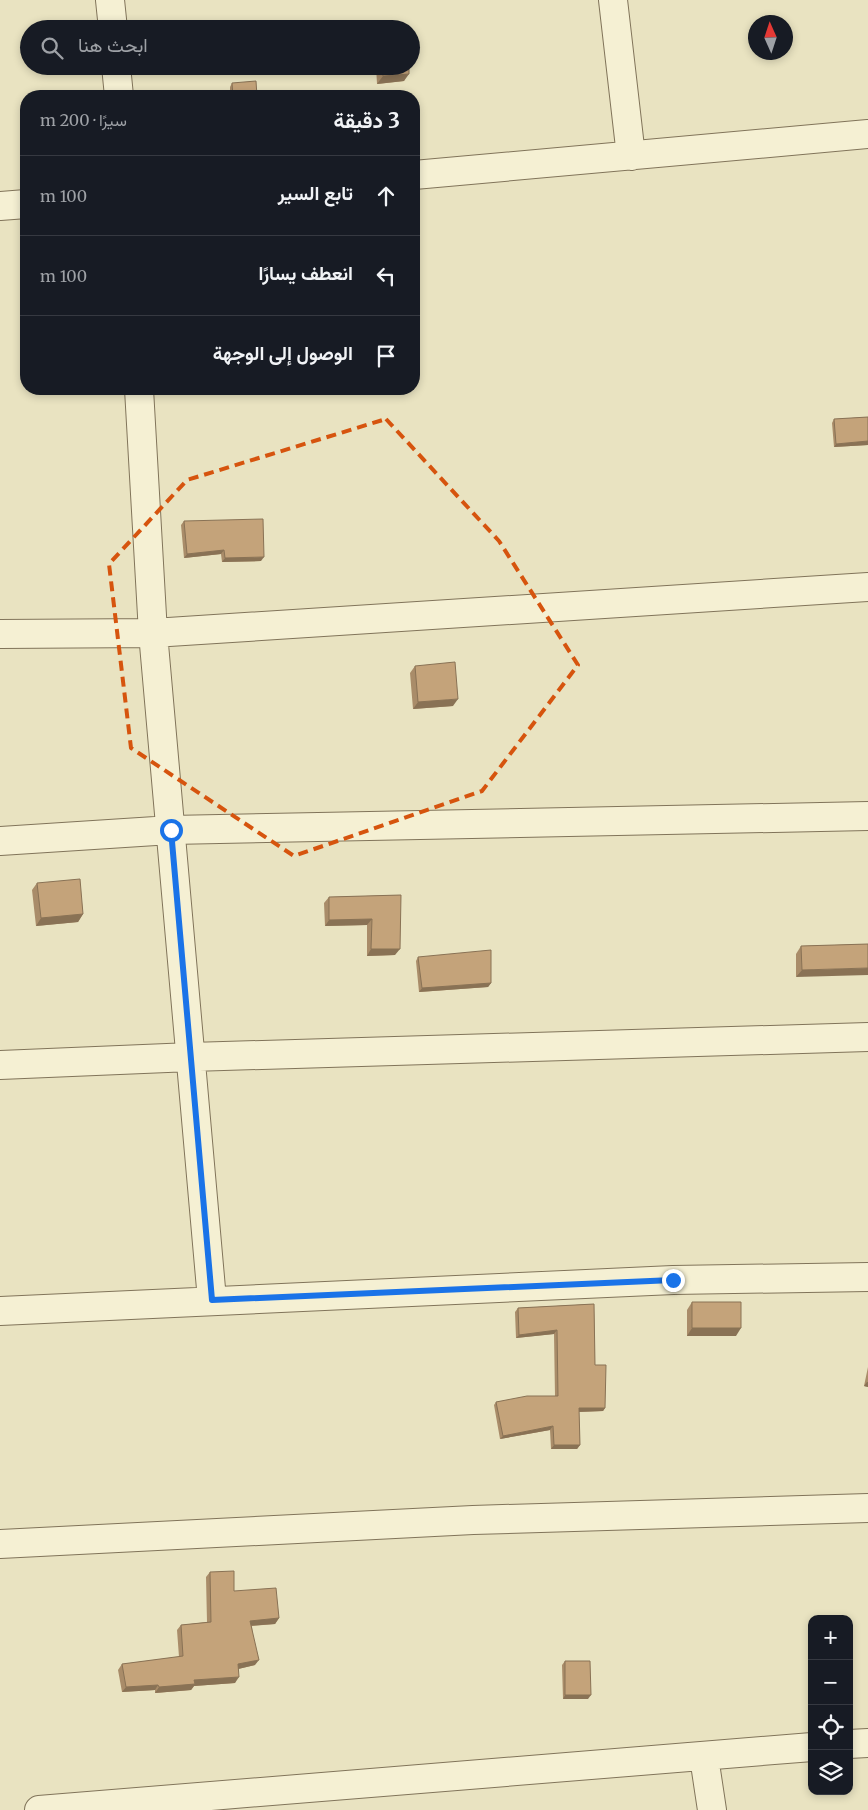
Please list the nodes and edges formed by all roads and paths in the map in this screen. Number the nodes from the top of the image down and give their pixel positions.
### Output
1 (110, 0) edge
2 (613, 0) edge
3 (112, 20) edge
4 (117, 75) edge
5 (118, 90) edge
6 (868, 134) edge
7 (631, 156) junction
8 (420, 174) edge
9 (20, 204) edge
10 (0, 206) edge
11 (139, 395) edge
12 (868, 587) edge
13 (153, 633) junction
14 (0, 634) edge
15 (868, 816) edge
16 (171, 830) junction
17 (0, 841) edge
18 (868, 1037) edge
19 (191, 1057) junction
20 (0, 1065) edge
21 (868, 1277) edge
22 (212, 1300) junction
23 (0, 1311) edge
24 (868, 1508) edge
25 (0, 1544) edge
26 (868, 1743) edge
27 (853, 1744) edge
28 (808, 1747) edge
29 (704, 1757) junction
30 (39, 1810) edge
31 (712, 1810) edge

1 - 3 street
2 - 7 street
4 - 5 street
6 - 7 street
7 - 8 street
9 - 10 street
11 - 13 street
12 - 13 street
13 - 14 street
13 - 16 street
15 - 16 street
16 - 17 street
16 - 19 street
18 - 19 street
19 - 20 street
19 - 22 street
21 - 22 street
22 - 23 street
24 - 25 street
26 - 27 street
28 - 29 street
29 - 30 street
29 - 31 street

